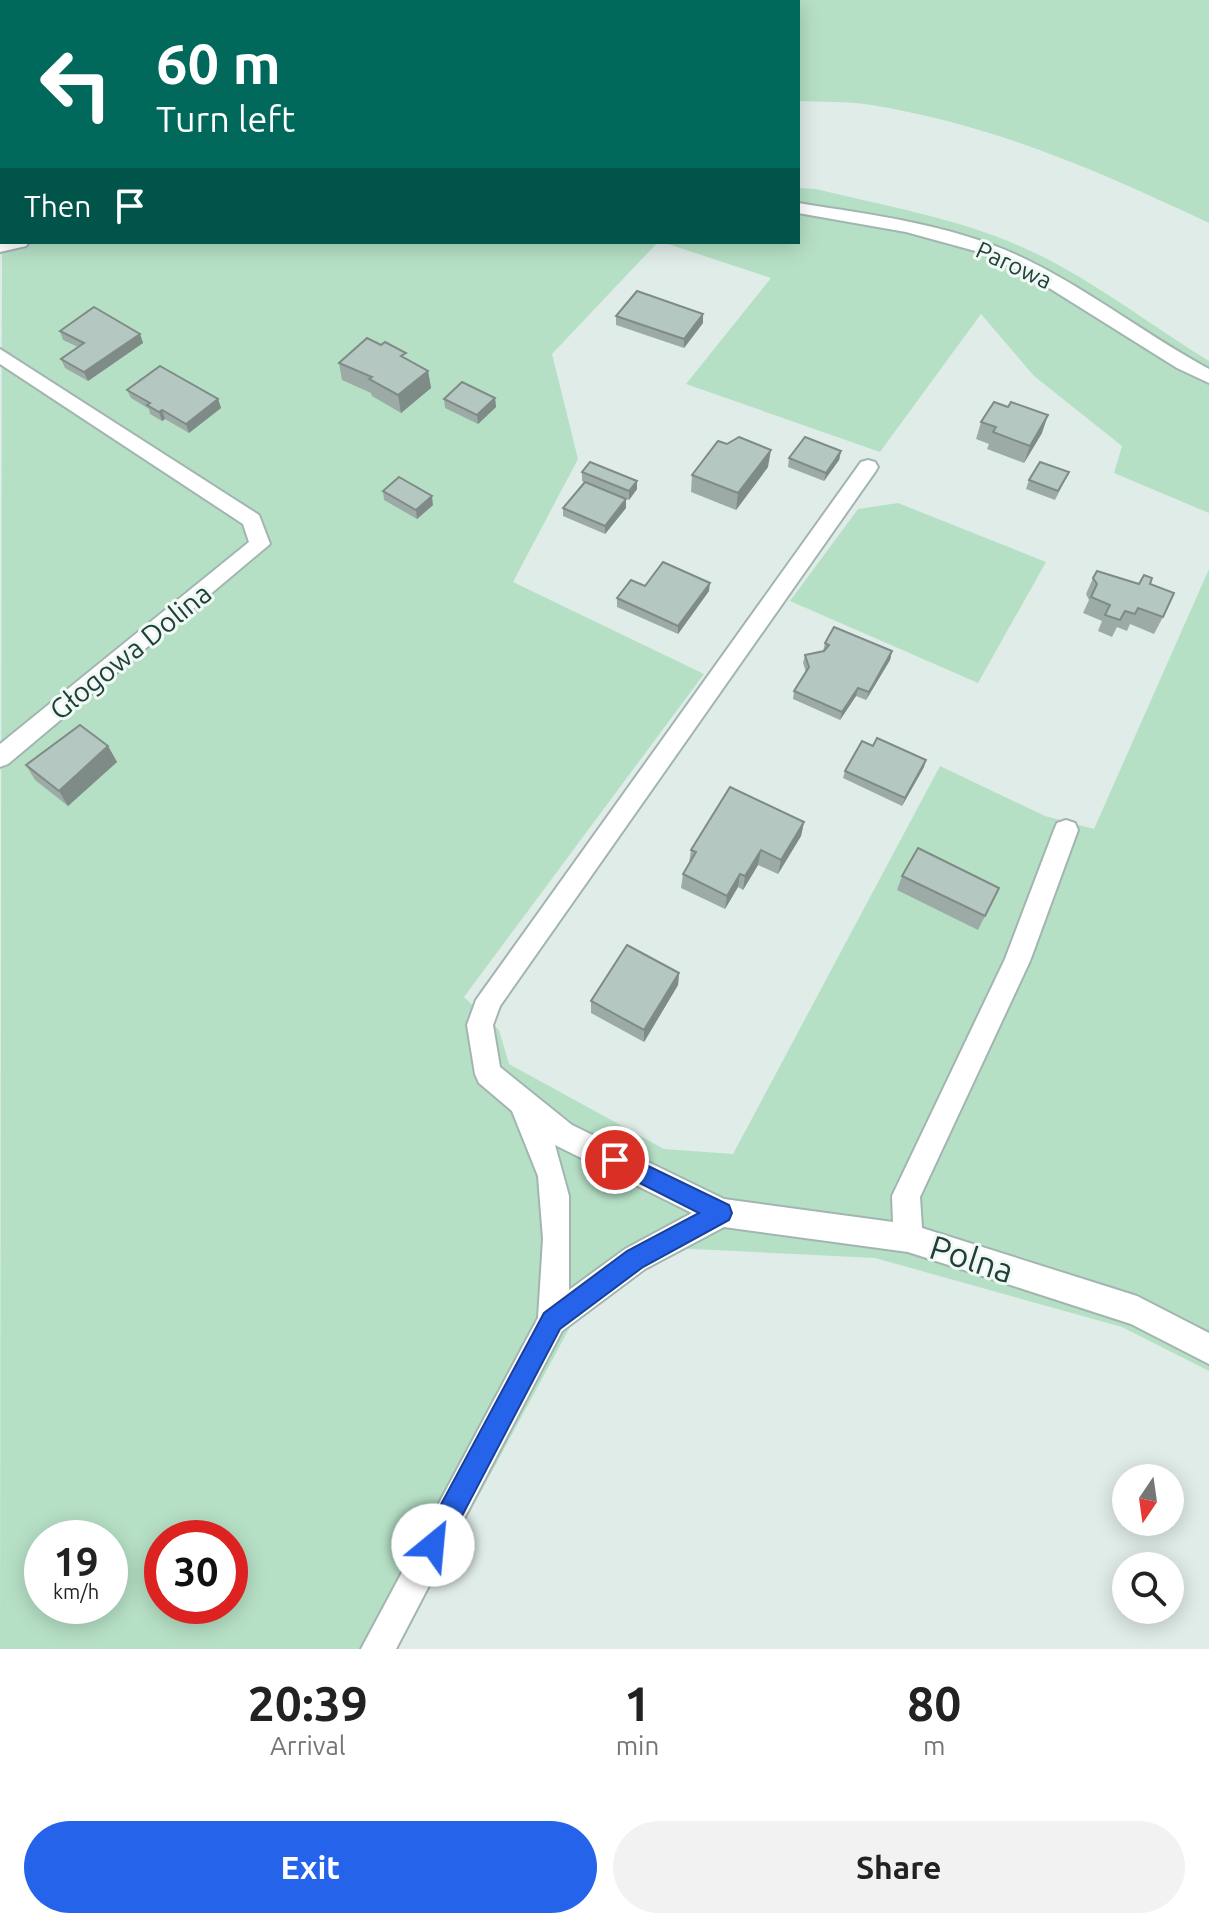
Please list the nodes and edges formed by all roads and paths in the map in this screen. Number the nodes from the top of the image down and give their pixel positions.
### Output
1 (800, 208) edge
2 (0, 355) edge
3 (1209, 377) edge
4 (868, 467) dead end
5 (0, 757) edge
6 (1066, 830) dead end
7 (522, 1101) junction
8 (722, 1213) junction
9 (908, 1238) junction
10 (552, 1321) junction
11 (1209, 1349) edge
12 (378, 1649) edge

1 - 3 street, Parowa
2 - 5 street, Głogowa Dolina
4 - 7 street, Polna
6 - 9 street
7 - 8 street, Polna
7 - 10 street
8 - 9 street, Polna
8 - 10 street
9 - 11 street, Polna
10 - 12 street

